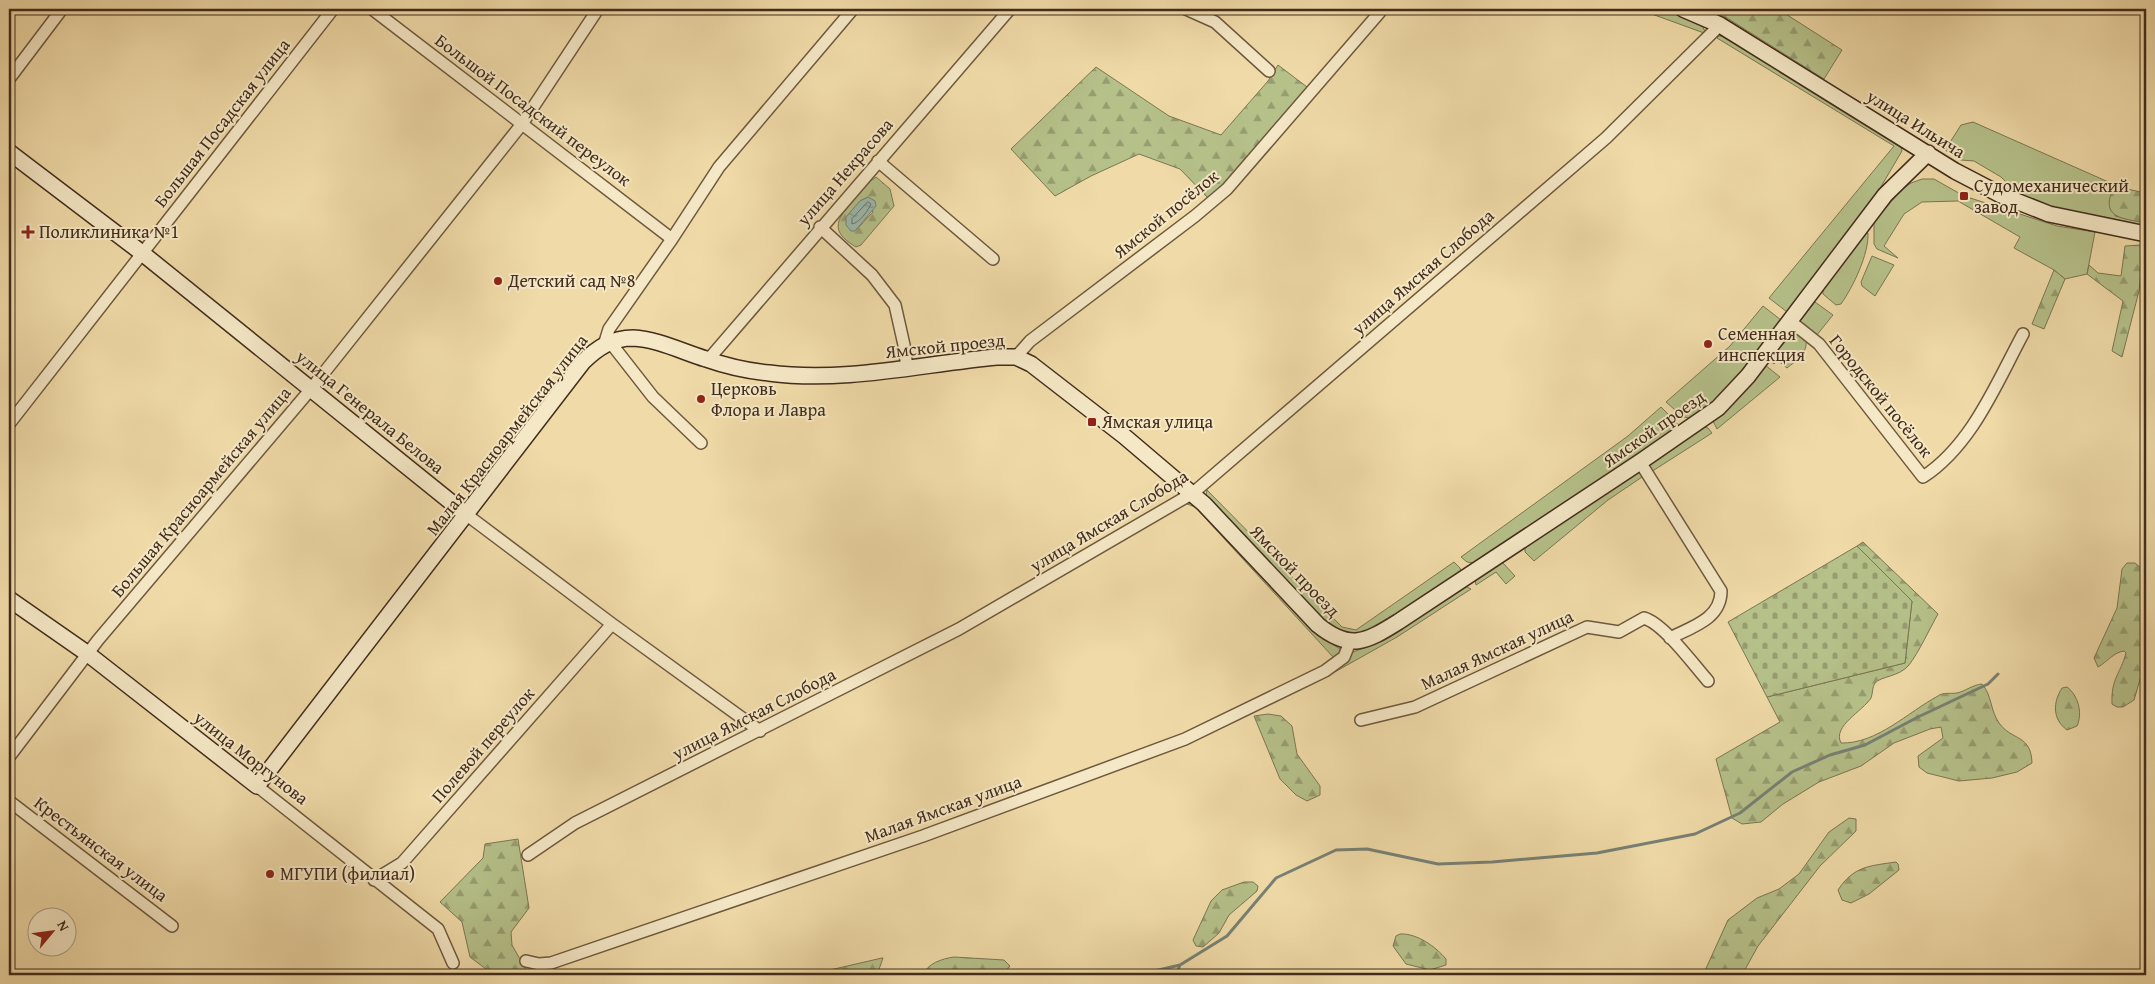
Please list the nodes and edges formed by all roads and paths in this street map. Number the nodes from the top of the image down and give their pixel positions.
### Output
1 (62, 9) edge
2 (333, 9) edge
3 (372, 9) edge
4 (598, 9) edge
5 (853, 9) edge
6 (1010, 9) edge
7 (1186, 9) edge
8 (1683, 9) edge
9 (1380, 12) dead end
10 (1720, 25) junction
11 (1269, 71) dead end
12 (9, 80) edge
13 (522, 124) junction
14 (9, 152) edge
15 (1928, 153) junction
16 (878, 161) junction
17 (820, 227) junction
18 (2146, 234) edge
19 (672, 238) junction
20 (142, 253) junction
21 (993, 259) dead end
22 (1790, 320) junction
23 (2023, 334) dead end
24 (607, 344) junction
25 (1016, 357) junction
26 (708, 360) junction
27 (907, 368) junction
28 (312, 388) junction
29 (9, 424) edge
30 (701, 444) dead end
31 (1640, 462) junction
32 (1193, 493) junction
33 (467, 515) junction
34 (9, 599) edge
35 (612, 624) junction
36 (1670, 638) junction
37 (1350, 642) junction
38 (88, 654) junction
39 (1708, 681) dead end
40 (1361, 720) dead end
41 (760, 731) junction
42 (9, 757) edge
43 (257, 786) junction
44 (9, 801) edge
45 (528, 855) dead end
46 (374, 880) junction
47 (172, 926) dead end
48 (526, 961) dead end
49 (453, 963) dead end

1 - 12 street
2 - 20 street, Большая Посадская улица
3 - 13 street, Большой Посадский переулок
4 - 13 street, Большая Красноармейская улица
5 - 19 street, Малая Красноармейская улица
6 - 16 street, улица Некрасова
7 - 11 street
8 - 10 main road, улица Ильича
9 - 25 street, Ямской посёлок
10 - 15 main road, улица Ильича
10 - 32 street, улица Ямская Слобода
13 - 19 street, Большой Посадский переулок
13 - 28 street, Большая Красноармейская улица
14 - 20 main road, улица Генерала Белова
15 - 18 main road, улица Ильича
15 - 22 main road, Ямской проезд
16 - 17 street, улица Некрасова
16 - 21 street
17 - 26 street, улица Некрасова
17 - 27 street
19 - 24 street, Малая Красноармейская улица
20 - 28 main road, улица Генерала Белова
20 - 29 street, Большая Посадская улица
22 - 23 street, Городской посёлок
22 - 31 main road, Ямской проезд
24 - 26 main road, Ямской проезд
24 - 30 street
24 - 33 main road, Малая Красноармейская улица
25 - 27 main road, Ямской проезд
25 - 32 main road, Ямской проезд
26 - 27 main road, Ямской проезд
28 - 33 main road, улица Генерала Белова
28 - 38 street, Большая Красноармейская улица
31 - 36 street
31 - 37 main road, Ямской проезд
32 - 37 main road, Ямской проезд
32 - 41 street, улица Ямская Слобода
33 - 35 street, улица Генерала Белова
33 - 43 main road, Малая Красноармейская улица
34 - 38 main road, улица Моргунова
35 - 41 street, улица Генерала Белова
35 - 46 street, Полевой переулок
36 - 39 street, Малая Ямская улица
36 - 40 street, Малая Ямская улица
37 - 48 street, Малая Ямская улица
38 - 42 street, Большая Красноармейская улица
38 - 43 main road, улица Моргунова
41 - 45 street, улица Ямская Слобода
43 - 46 street, улица Моргунова
44 - 47 street, Крестьянская улица
46 - 49 street, улица Моргунова

